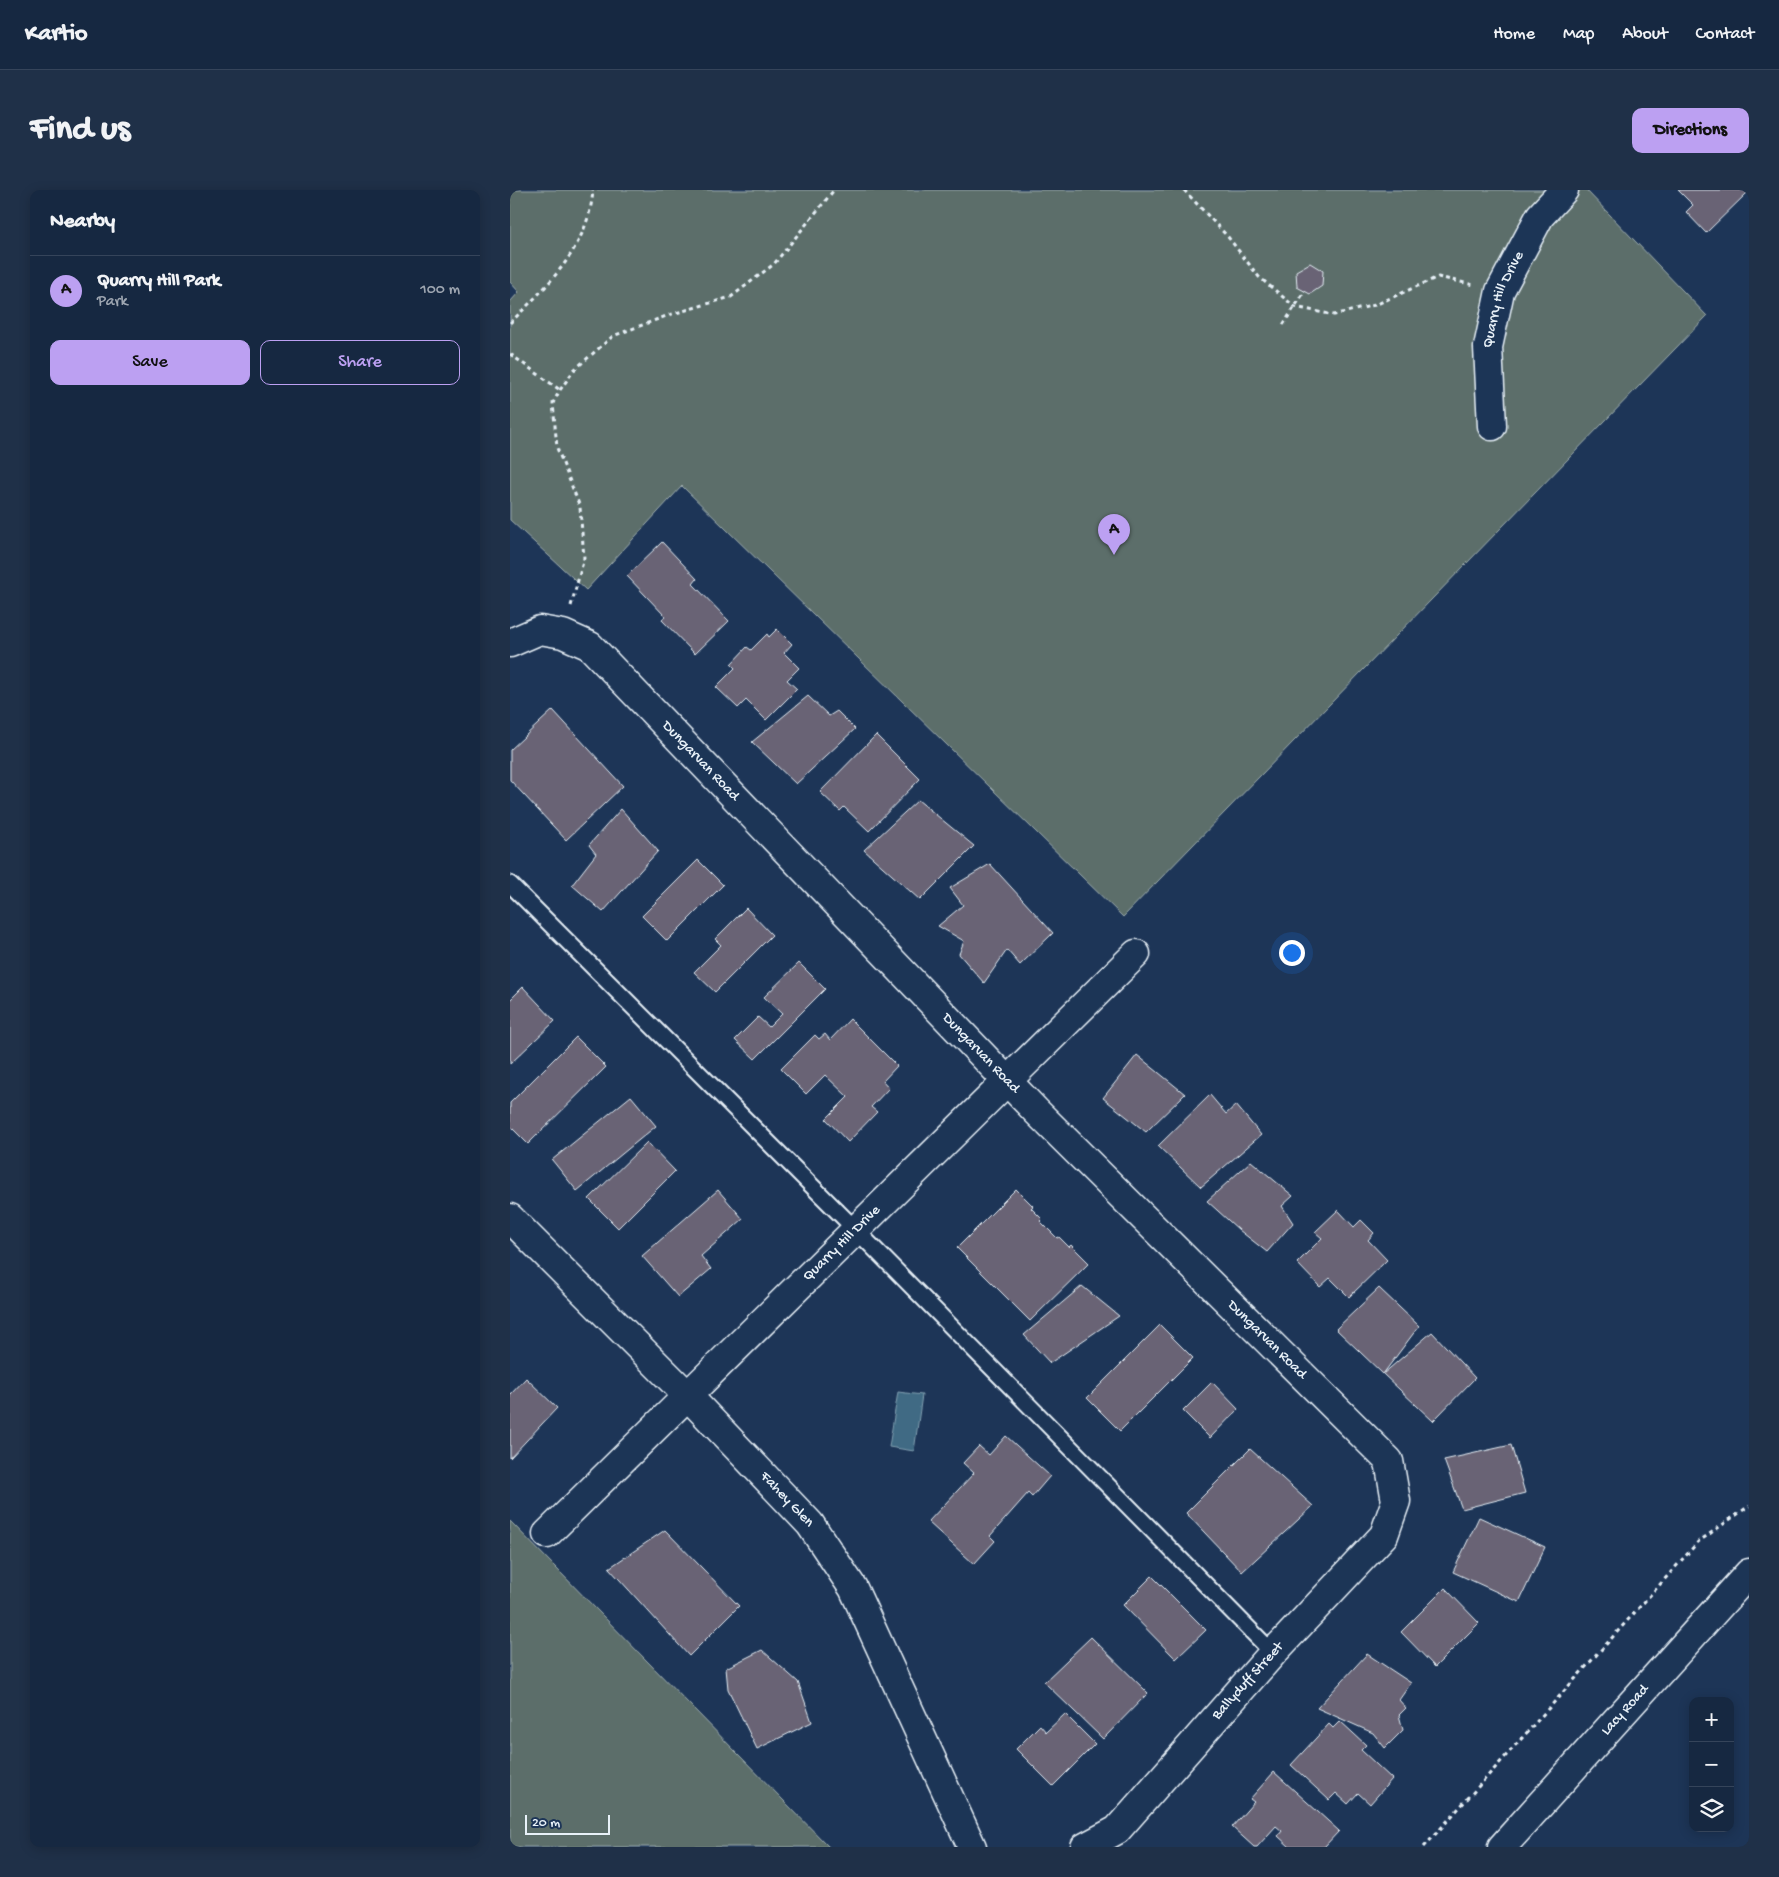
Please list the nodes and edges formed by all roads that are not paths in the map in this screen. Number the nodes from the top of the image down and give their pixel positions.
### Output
1 (1564, 190) edge
2 (1492, 426) dead end
3 (510, 643) edge
4 (510, 884) edge
5 (1136, 954) dead end
6 (1006, 1080) junction
7 (510, 1218) edge
8 (855, 1229) junction
9 (687, 1395) junction
10 (1396, 1501) joint
11 (547, 1534) dead end
12 (1749, 1573) edge
13 (1273, 1653) junction
14 (972, 1847) edge
15 (1085, 1847) edge
16 (1502, 1847) edge

1 - 2 street, Quarry Hill Drive
3 - 6 street, Dungarvan Road
4 - 8 lane
5 - 6 street, Quarry Hill Drive
6 - 8 street, Quarry Hill Drive
6 - 10 street, Dungarvan Road
7 - 9 street, Fahey Glen
8 - 9 street, Quarry Hill Drive
8 - 13 lane
9 - 11 street, Quarry Hill Drive
9 - 14 street, Fahey Glen
10 - 13 street, Ballyduff Street
12 - 16 street, Lacy Road
13 - 15 street, Ballyduff Street

